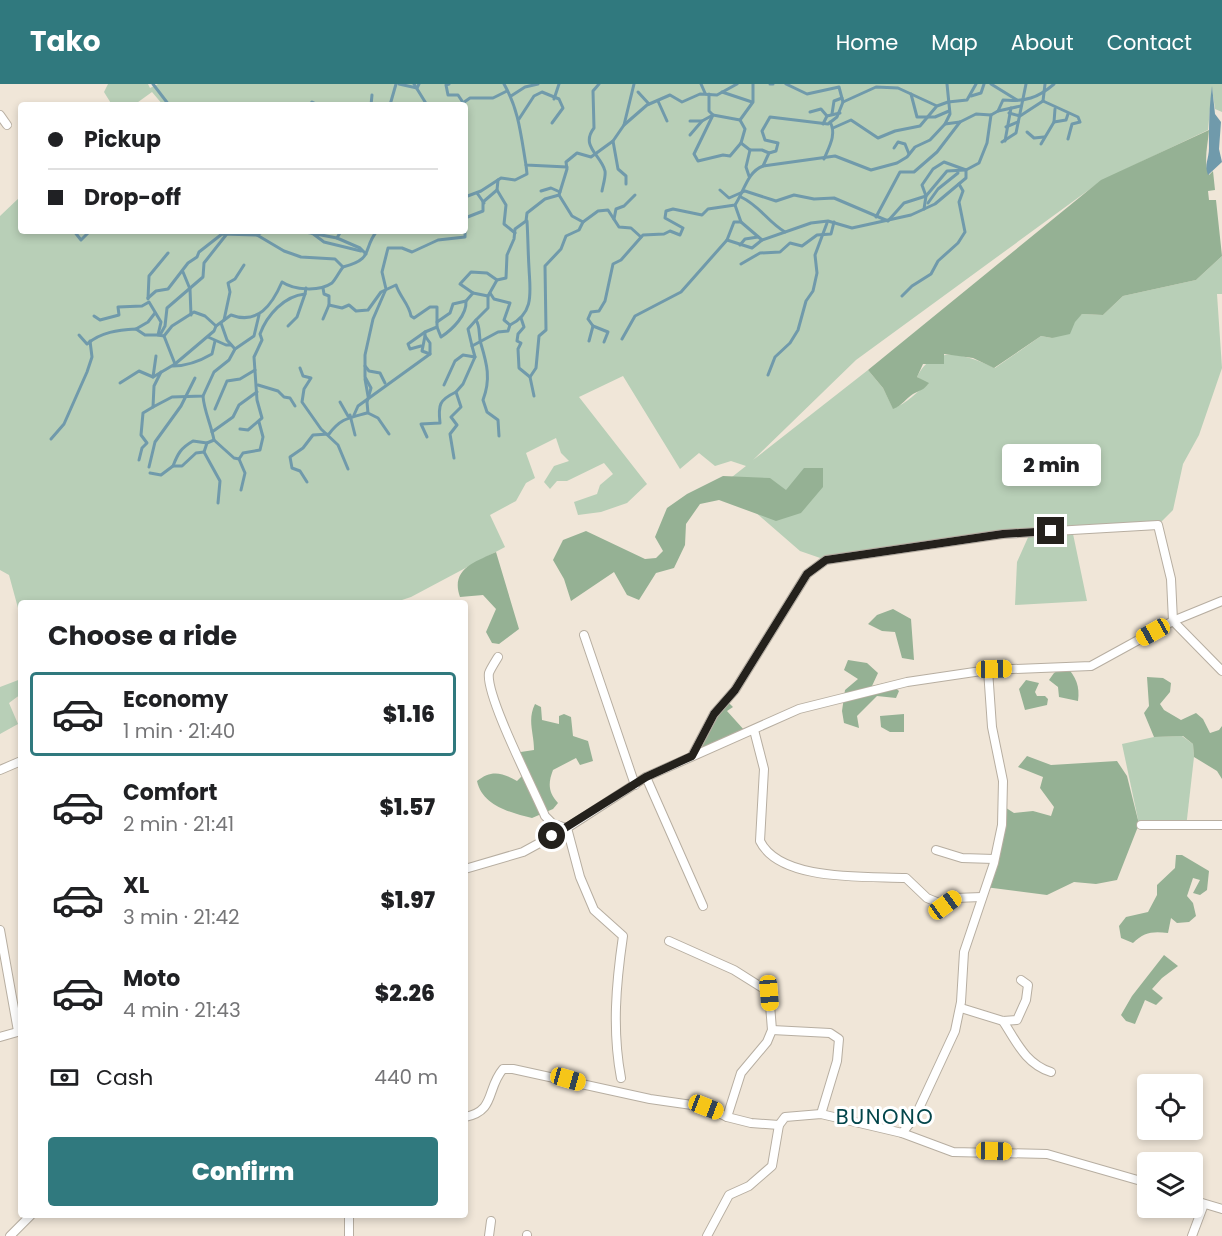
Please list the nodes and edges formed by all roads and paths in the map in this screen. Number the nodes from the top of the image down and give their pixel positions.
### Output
1 (0, 115) edge
2 (7, 125) dead end
3 (1222, 601) edge
4 (1173, 621) junction
5 (584, 635) dead end
6 (498, 657) dead end
7 (988, 670) junction
8 (1222, 671) edge
9 (754, 730) junction
10 (692, 756) junction
11 (18, 761) edge
12 (0, 770) edge
13 (646, 777) junction
14 (635, 785) junction
15 (1141, 825) dead end
16 (1222, 825) edge
17 (567, 828) junction
18 (936, 850) dead end
19 (994, 859) junction
20 (468, 867) edge
21 (982, 897) junction
22 (704, 906) dead end
23 (0, 930) edge
24 (669, 941) dead end
25 (1021, 980) dead end
26 (961, 1008) junction
27 (18, 1021) edge
28 (1003, 1021) junction
29 (772, 1030) junction
30 (18, 1032) edge
31 (0, 1037) edge
32 (1051, 1072) dead end
33 (621, 1078) dead end
34 (821, 1114) junction
35 (468, 1116) edge
36 (727, 1117) junction
37 (779, 1125) junction
38 (902, 1133) junction
39 (1137, 1181) edge
40 (1204, 1204) joint
41 (1222, 1209) edge
42 (28, 1218) edge
43 (349, 1218) edge
44 (491, 1221) dead end
45 (10, 1236) edge
46 (349, 1236) edge
47 (489, 1236) edge
48 (707, 1236) edge
49 (1192, 1236) edge

1 - 2 street
3 - 4 street
4 - 7 street
4 - 8 street
4 - 10 street
5 - 14 street
6 - 17 street
7 - 9 street
7 - 19 street
9 - 10 street
9 - 21 street
10 - 13 street
11 - 12 street
13 - 14 street
13 - 22 street
14 - 17 street
15 - 16 street
17 - 20 street
17 - 33 street
18 - 19 street
19 - 21 street
21 - 26 street
23 - 27 street
24 - 29 street
25 - 28 street
26 - 28 street
26 - 38 street
28 - 32 street
29 - 34 street
29 - 36 street
30 - 31 street
34 - 37 street
34 - 38 street
35 - 36 street
36 - 37 street
37 - 48 street
38 - 39 street
40 - 41 street
40 - 49 street
42 - 45 street
43 - 46 street
44 - 47 street

